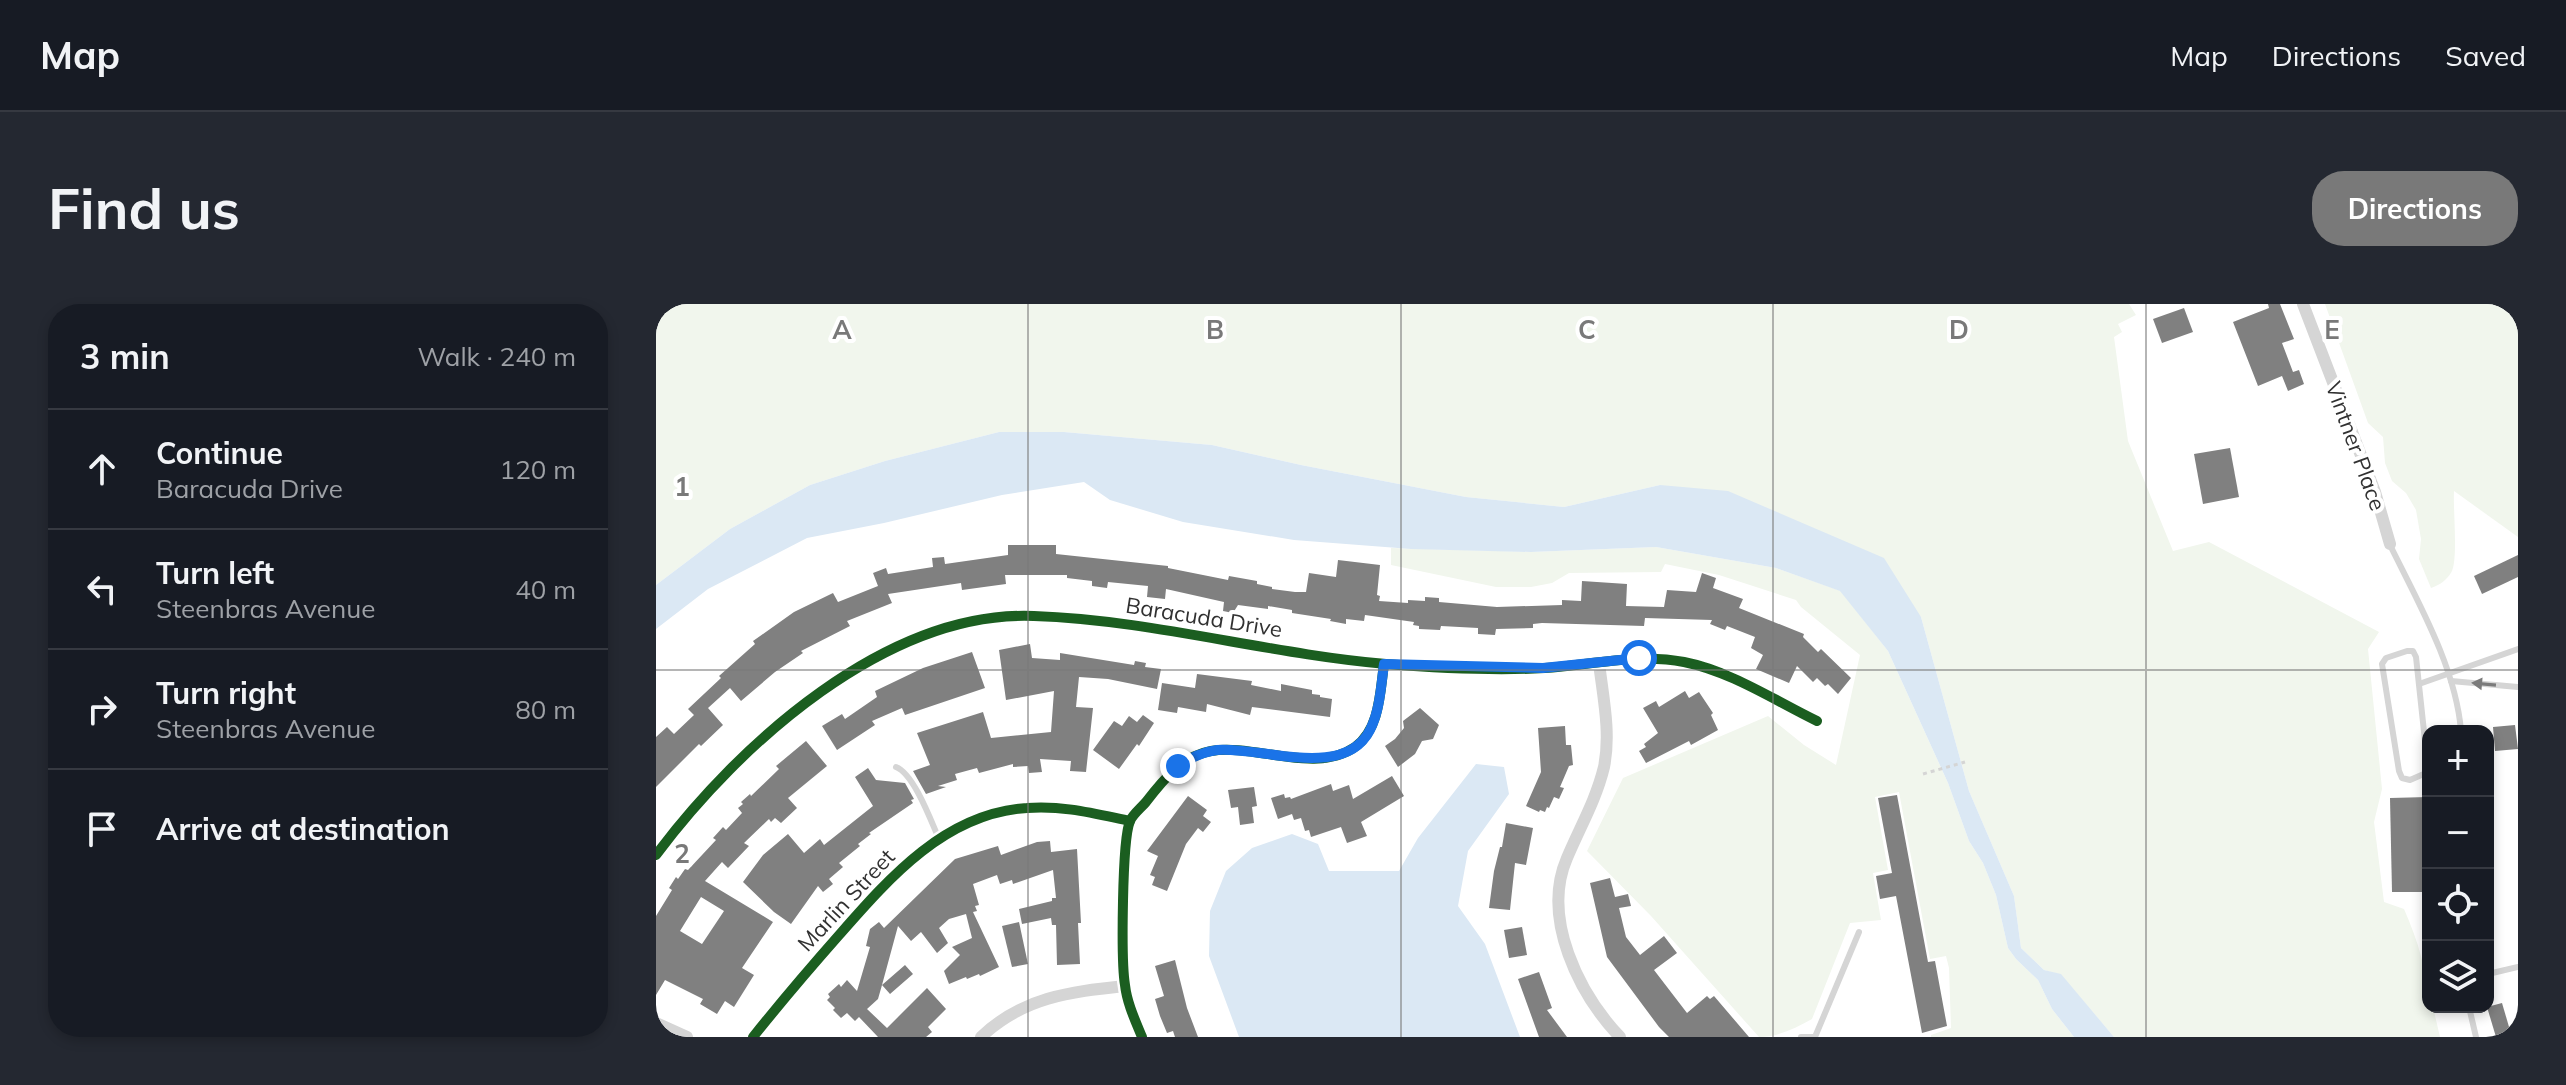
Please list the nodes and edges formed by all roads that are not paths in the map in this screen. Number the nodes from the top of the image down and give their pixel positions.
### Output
1 (2303, 304) edge
2 (2390, 544) joint
3 (2518, 649) edge
4 (1599, 663) junction
5 (1384, 664) junction
6 (2450, 677) junction
7 (2419, 684) junction
8 (2518, 687) edge
9 (1817, 721) dead end
10 (2460, 725) edge
11 (896, 767) dead end
12 (1130, 821) junction
13 (939, 839) junction
14 (656, 855) edge
15 (1859, 932) dead end
16 (2518, 967) edge
17 (2494, 973) edge
18 (1125, 986) junction
19 (2470, 1013) edge
20 (656, 1023) edge
21 (687, 1037) edge
22 (753, 1037) edge
23 (981, 1037) edge
24 (1142, 1037) edge
25 (1620, 1037) edge
26 (1801, 1037) edge
27 (1814, 1037) edge
28 (2476, 1037) edge

1 - 2 street, Vintner Place
2 - 6 lane
3 - 6 lane
4 - 5 street, Baracuda Drive
4 - 9 street, Baracuda Drive
4 - 25 street
5 - 12 street
5 - 14 street, Baracuda Drive
6 - 7 lane
8 -> 6 lane
6 - 10 lane
7 - 7 lane
11 - 13 lane
12 - 13 street, Marlin Street
12 - 18 street
13 - 22 street, Marlin Street
15 - 27 lane
16 - 17 lane
18 - 23 street
18 - 24 street
19 - 28 lane
20 - 21 street
26 - 27 lane

